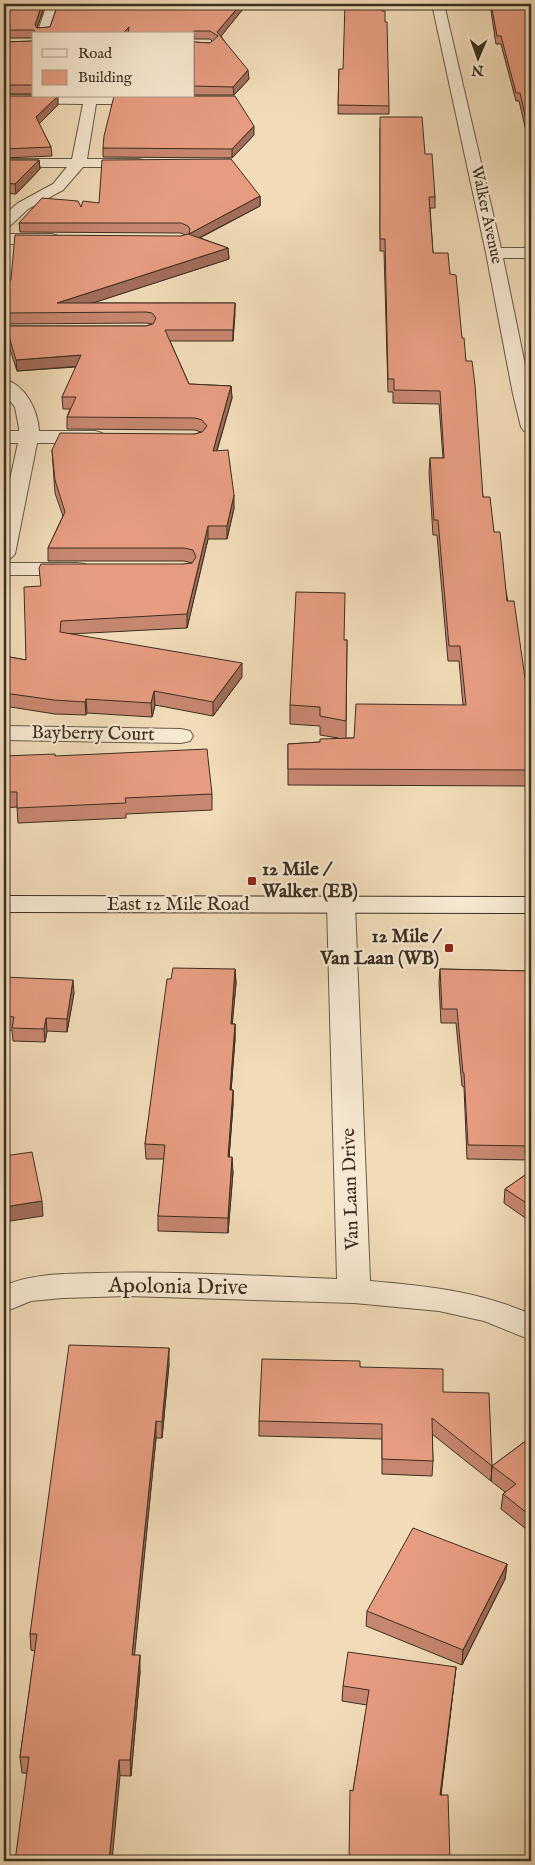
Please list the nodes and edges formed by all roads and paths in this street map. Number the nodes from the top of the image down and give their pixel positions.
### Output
1 (53, 4) edge
2 (438, 4) edge
3 (44, 32) edge
4 (92, 98) edge
5 (4, 99) edge
6 (161, 100) edge
7 (4, 163) edge
8 (78, 163) junction
9 (154, 163) edge
10 (4, 223) edge
11 (4, 239) edge
12 (63, 239) edge
13 (494, 253) junction
14 (531, 253) edge
15 (4, 385) edge
16 (531, 427) edge
17 (29, 436) junction
18 (4, 437) edge
19 (117, 437) edge
20 (4, 554) edge
21 (4, 569) edge
22 (99, 569) edge
23 (4, 733) edge
24 (181, 736) dead end
25 (4, 904) edge
26 (341, 905) junction
27 (531, 905) edge
28 (354, 1291) junction
29 (4, 1300) edge
30 (531, 1328) edge

1 - 3 street
2 - 13 street, Walker Avenue
4 - 5 street
4 - 6 street
4 - 8 street
7 - 8 street
8 - 9 street
8 - 10 street
11 - 12 street
13 - 14 street
13 - 16 street, Walker Avenue
15 - 17 street
17 - 18 street
17 - 19 street
17 - 20 street
21 - 22 street
23 - 24 street, Bayberry Court
25 - 26 street, East 12 Mile Road
26 - 27 street, East 12 Mile Road
26 - 28 street, Van Laan Drive
28 - 29 street, Apolonia Drive
28 - 30 street

